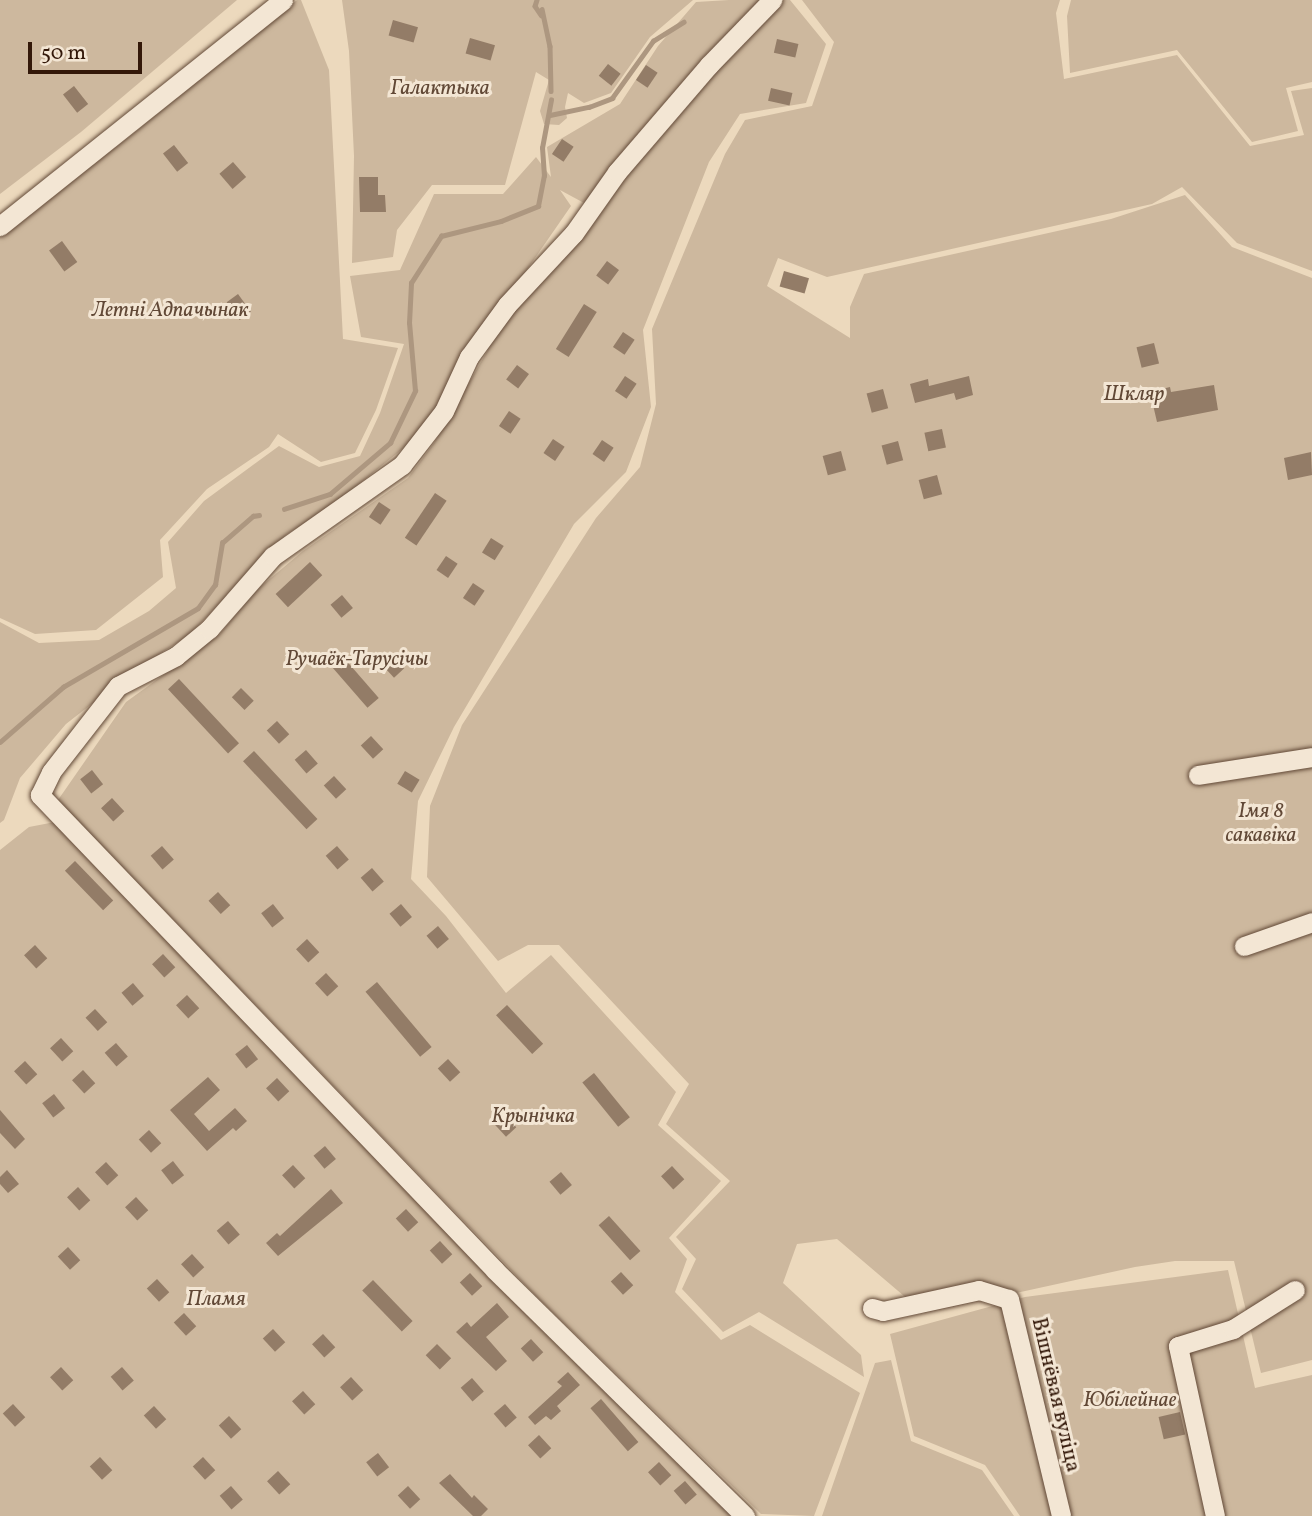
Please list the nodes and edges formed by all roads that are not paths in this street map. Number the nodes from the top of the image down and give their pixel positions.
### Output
1 (283, 0) edge
2 (772, 0) edge
3 (0, 226) edge
4 (1312, 757) edge
5 (1198, 775) dead end
6 (1312, 922) edge
7 (1244, 946) dead end
8 (1294, 1290) dead end
9 (872, 1308) dead end
10 (745, 1516) edge
11 (1061, 1516) edge
12 (1215, 1516) edge

1 - 3 street
2 - 10 street
4 - 5 street
6 - 7 street
8 - 12 street
9 - 11 street, Вішнёвая вуліца

